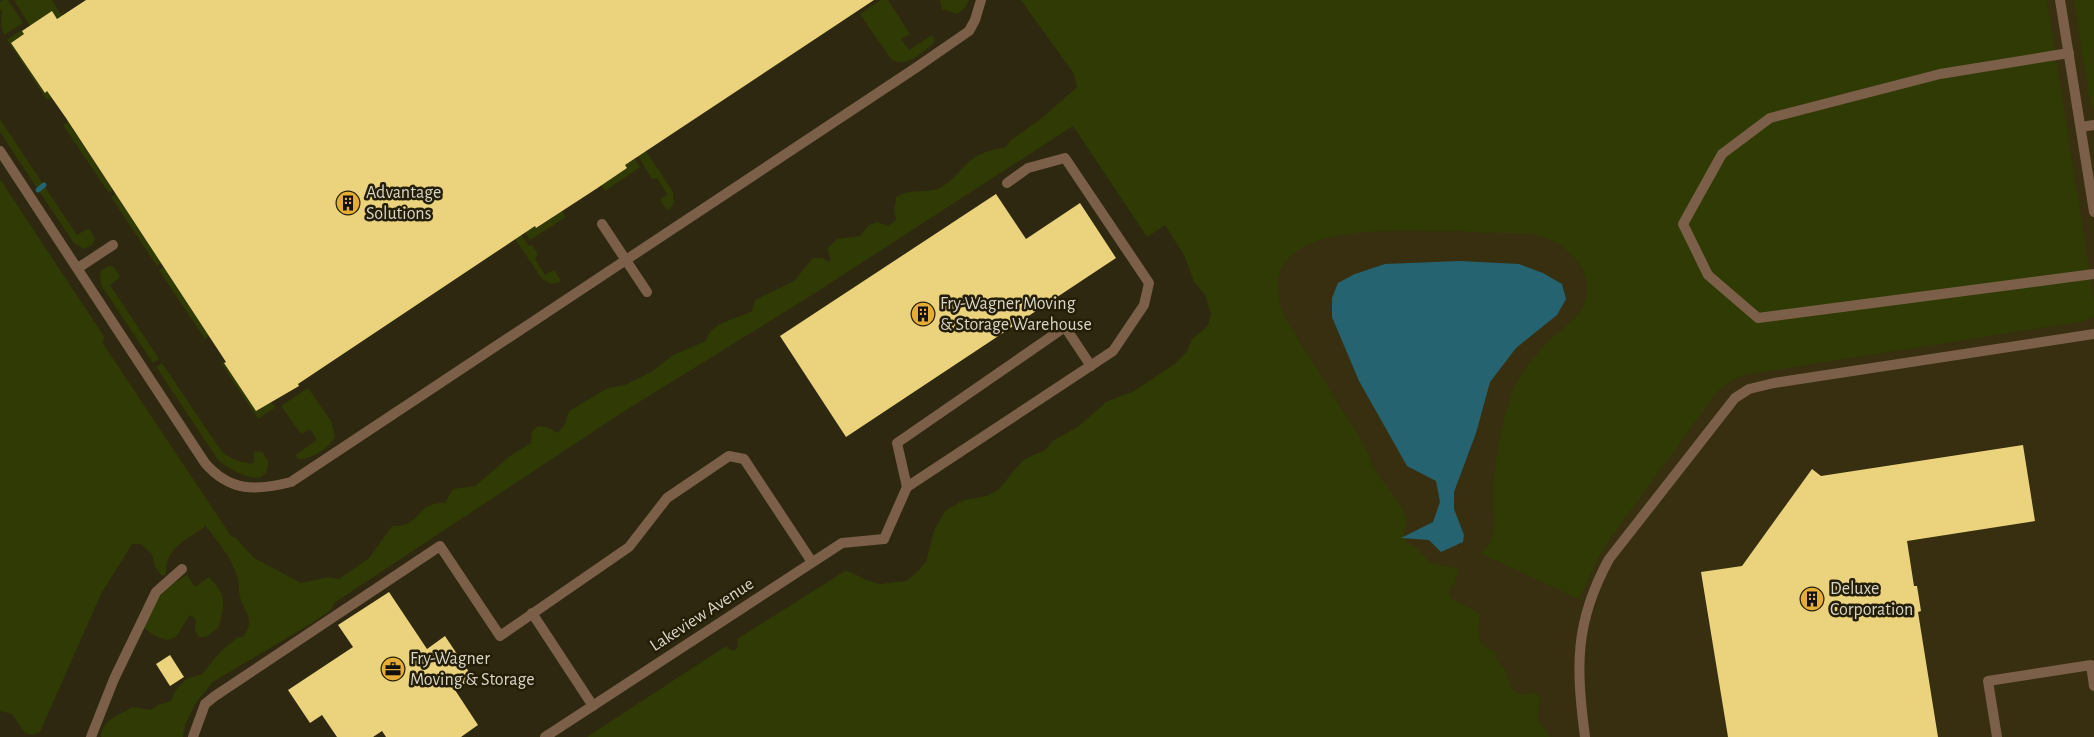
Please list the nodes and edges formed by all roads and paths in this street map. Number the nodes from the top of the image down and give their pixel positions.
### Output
1 (982, 0) edge
2 (2060, 0) edge
3 (2069, 53) junction
4 (2094, 125) edge
5 (2081, 127) junction
6 (0, 152) edge
7 (1007, 183) dead end
8 (2094, 212) edge
9 (602, 224) dead end
10 (113, 245) dead end
11 (625, 260) junction
12 (78, 268) junction
13 (2094, 274) edge
14 (646, 292) dead end
15 (2094, 334) edge
16 (1091, 366) junction
17 (907, 487) junction
18 (812, 562) junction
19 (182, 569) dead end
20 (532, 614) junction
21 (2093, 665) edge
22 (2094, 686) edge
23 (593, 706) junction
24 (91, 737) edge
25 (193, 737) edge
26 (545, 737) edge
27 (1584, 737) edge
28 (1997, 737) edge

1 - 11 street
2 - 3 street
3 - 5 street
3 - 13 street
4 - 5 street
5 - 8 street
6 - 12 street
7 - 16 street
9 - 11 street
10 - 12 street
11 - 12 street
11 - 14 street
15 - 27 street
16 - 17 street
16 - 17 street
17 - 18 street, Lakeview Avenue
18 - 20 street
18 - 23 street, Lakeview Avenue
19 - 24 street
20 - 23 street
20 - 25 street
21 - 22 street
21 - 28 street
23 - 26 street, Lakeview Avenue

